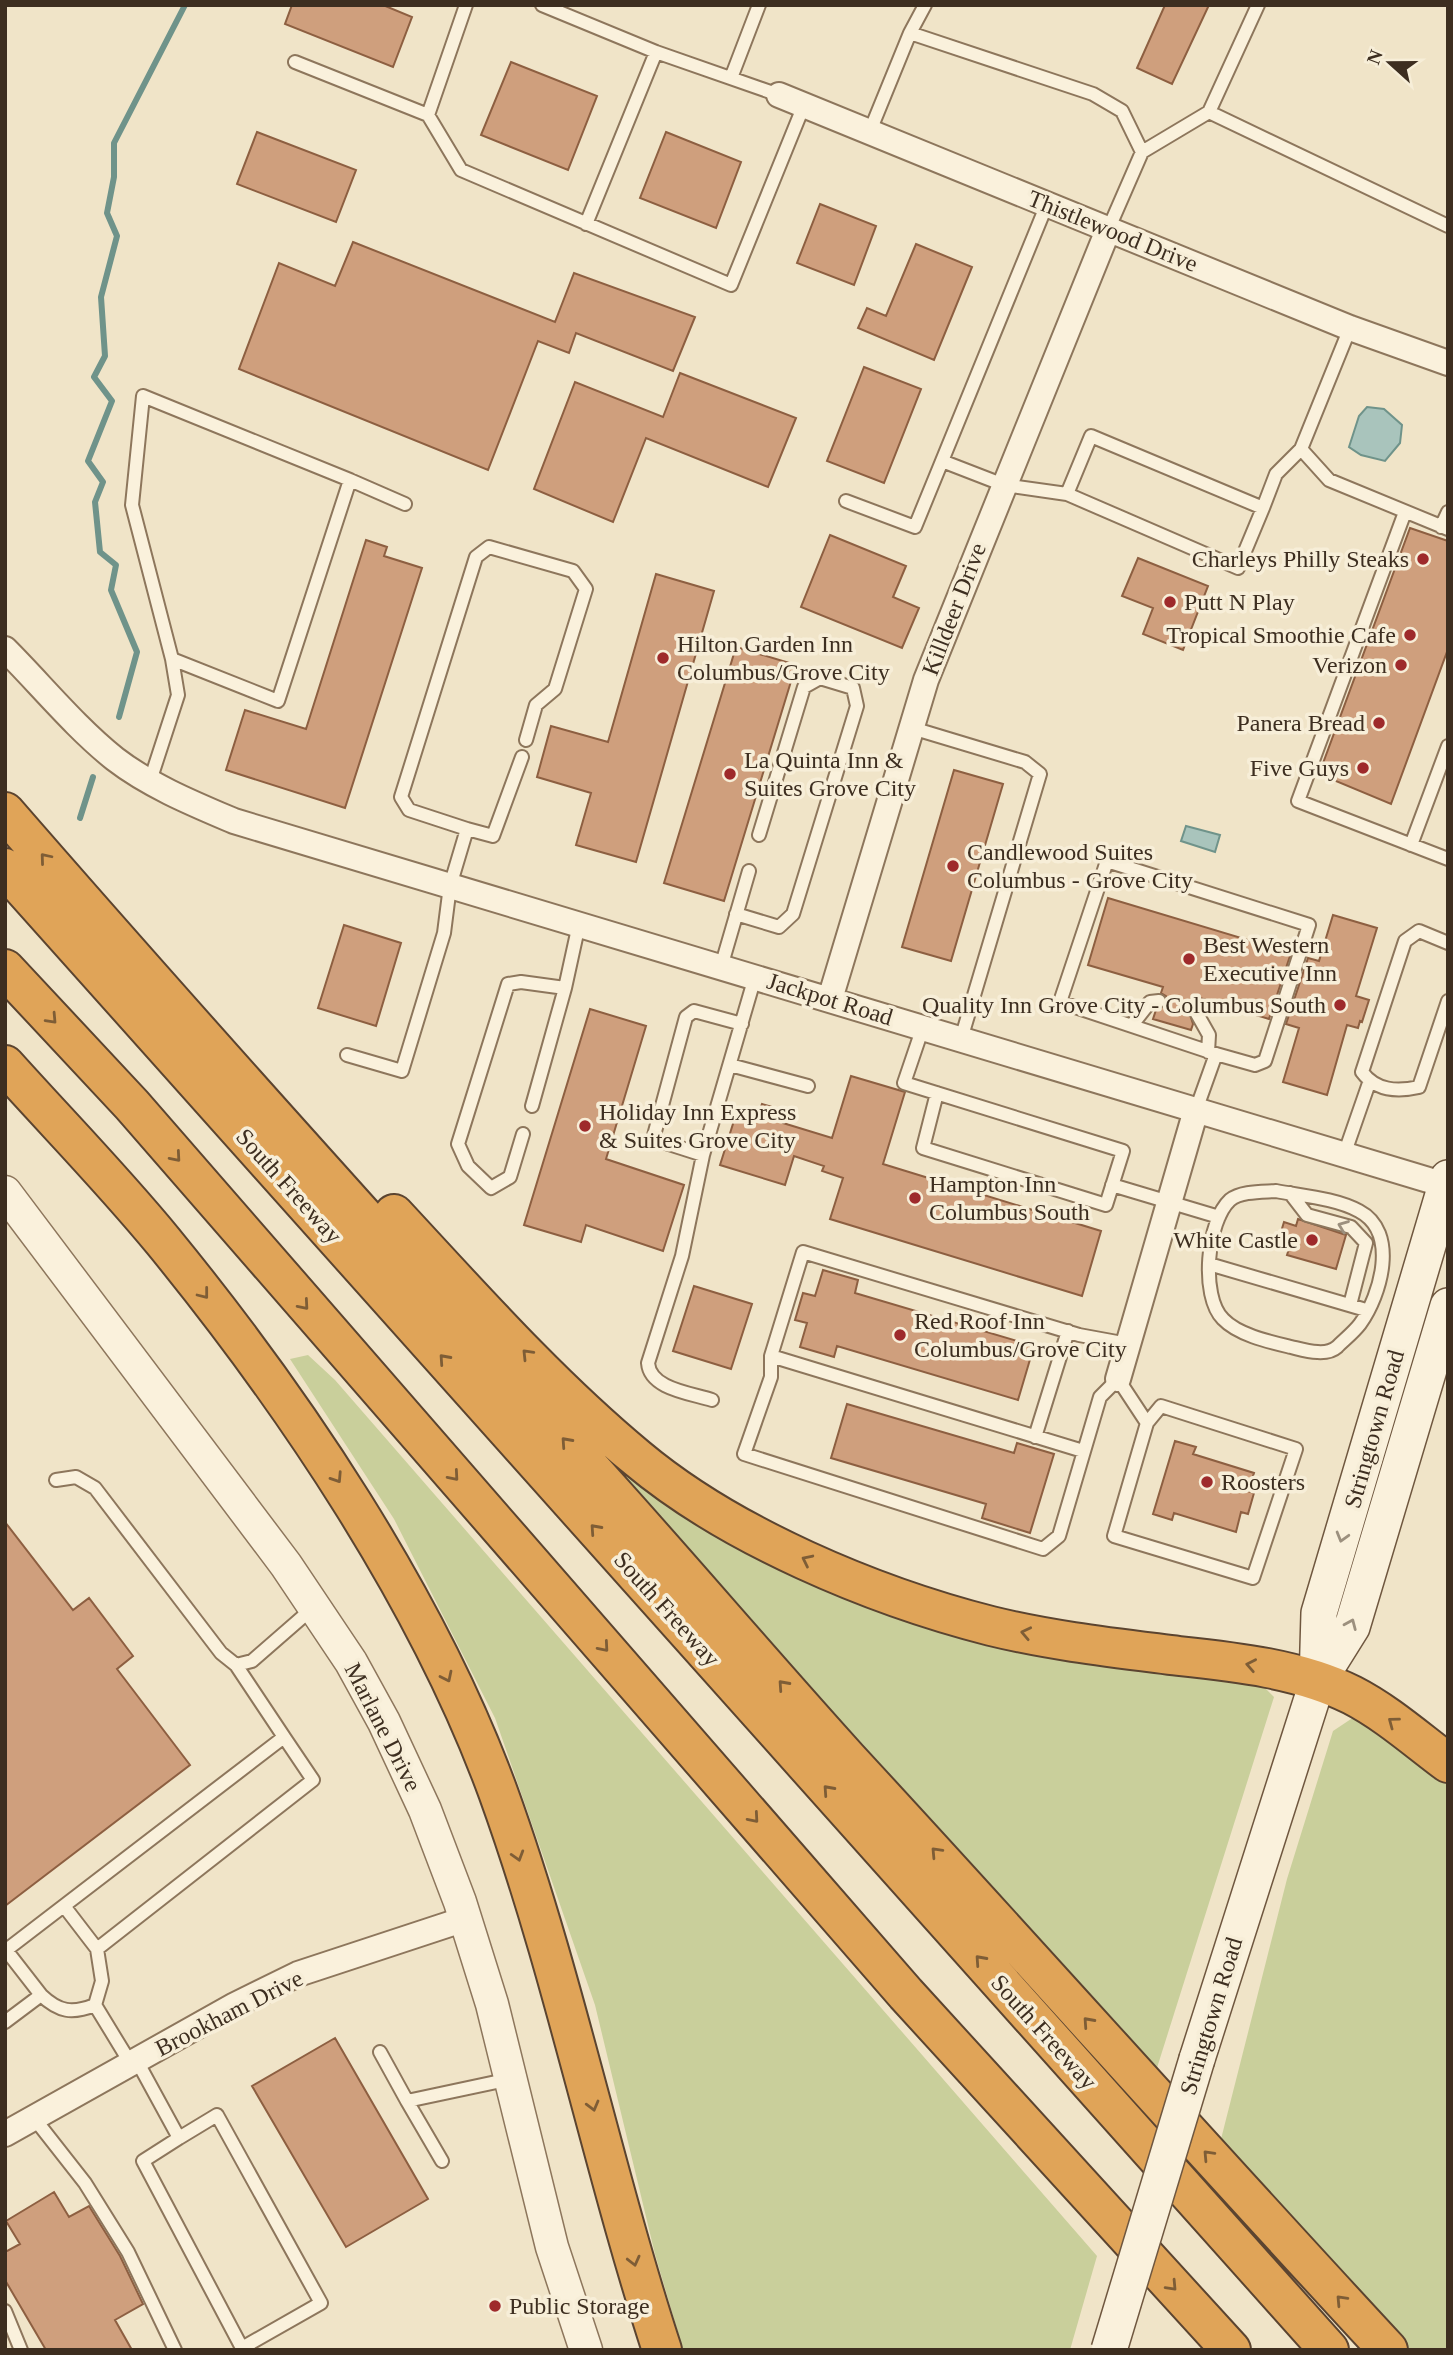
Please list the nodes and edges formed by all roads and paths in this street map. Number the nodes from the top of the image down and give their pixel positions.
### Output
1 (466, 5) edge
2 (542, 5) edge
3 (759, 5) edge
4 (926, 5) edge
5 (1258, 5) edge
6 (910, 33) junction
7 (656, 52) junction
8 (295, 62) dead end
9 (731, 78) junction
10 (779, 95) joint
11 (804, 104) junction
12 (1209, 112) junction
13 (428, 115) junction
14 (870, 131) junction
15 (1142, 152) junction
16 (1047, 204) junction
17 (586, 223) junction
18 (1448, 226) edge
19 (1108, 230) junction
20 (1350, 328) junction
21 (1448, 363) edge
22 (1301, 449) junction
23 (942, 461) junction
24 (350, 480) junction
25 (1004, 485) junction
26 (1067, 494) junction
27 (846, 501) dead end
28 (405, 504) dead end
29 (1263, 508) junction
30 (1405, 512) junction
31 (1448, 512) edge
32 (1445, 528) edge
33 (5, 649) edge
34 (172, 659) junction
35 (912, 728) junction
36 (526, 740) dead end
37 (1448, 746) edge
38 (522, 757) dead end
39 (150, 780) junction
40 (5, 811) edge
41 (467, 829) junction
42 (759, 835) dead end
43 (1411, 845) junction
44 (1448, 859) edge
45 (5, 868) edge
46 (749, 871) dead end
47 (450, 886) junction
48 (84, 904) junction
49 (736, 914) junction
50 (579, 925) junction
51 (1448, 943) edge
52 (722, 967) junction
53 (5, 969) edge
54 (755, 977) junction
55 (565, 988) junction
56 (830, 999) junction
57 (1159, 1001) dead end
58 (1448, 1001) edge
59 (1196, 1012) dead end
60 (742, 1024) junction
61 (1132, 1025) junction
62 (923, 1027) junction
63 (5, 1037) edge
64 (961, 1039) junction
65 (1212, 1053) junction
66 (347, 1055) dead end
67 (730, 1065) junction
68 (5, 1066) edge
69 (1369, 1083) junction
70 (808, 1086) dead end
71 (937, 1094) junction
72 (533, 1106) dead end
73 (1196, 1110) junction
74 (523, 1135) dead end
75 (702, 1155) junction
76 (1344, 1155) junction
77 (1447, 1184) edge
78 (1112, 1185) junction
79 (5, 1192) edge
80 (1290, 1193) junction
81 (1169, 1202) junction
82 (1219, 1217) junction
83 (162, 1240) junction
84 (1448, 1245) edge
85 (1209, 1264) junction
86 (1350, 1304) junction
87 (1448, 1306) edge
88 (1366, 1310) junction
89 (1068, 1331) junction
90 (1128, 1344) junction
91 (771, 1356) junction
92 (1118, 1379) junction
93 (712, 1400) dead end
94 (1147, 1423) junction
95 (1035, 1437) junction
96 (1083, 1451) junction
97 (1399, 1469) junction
98 (55, 1480) dead end
99 (314, 1607) junction
100 (236, 1665) junction
101 (1317, 1683) junction
102 (284, 1737) junction
103 (1448, 1763) edge
104 (64, 1906) junction
105 (465, 1919) junction
106 (97, 1949) junction
107 (6, 1951) edge
108 (41, 1995) junction
109 (95, 2005) junction
110 (5, 2022) edge
111 (380, 2052) dead end
112 (134, 2062) junction
113 (511, 2078) junction
114 (407, 2101) junction
115 (34, 2118) junction
116 (5, 2134) edge
117 (179, 2138) junction
118 (442, 2161) dead end
119 (5, 2311) edge
120 (22, 2350) edge
121 (175, 2350) edge
122 (586, 2350) edge
123 (662, 2350) edge
124 (1109, 2350) edge
125 (1231, 2350) edge
126 (1329, 2350) edge
127 (1388, 2350) edge

1 - 13 lane
2 - 7 lane
3 - 9 lane
4 - 6 lane
5 - 12 lane
6 - 14 lane
6 - 15 lane
7 - 9 lane
7 - 17 lane
8 - 13 lane
9 - 10 lane
10 - 11 street, Thistlewood Drive
11 - 14 street, Thistlewood Drive
11 - 17 lane
12 - 15 lane
12 - 18 lane
13 - 17 lane
14 - 16 street, Thistlewood Drive
15 - 19 lane
16 - 19 street, Thistlewood Drive
16 - 23 lane
19 - 20 street, Thistlewood Drive
19 - 25 street, Killdeer Drive
20 - 21 street, Thistlewood Drive
20 - 22 lane
22 - 29 lane
22 - 30 lane
23 - 25 lane
23 - 27 lane
24 - 28 lane
24 - 34 lane
24 - 34 lane
25 - 26 lane
25 - 35 street, Killdeer Drive
26 - 29 lane
26 - 29 lane
30 - 32 lane
30 - 43 lane
31 - 32 lane
33 - 39 street, Jackpot Road
34 - 39 lane
35 - 56 street, Killdeer Drive
35 - 64 lane
36 - 41 lane
37 - 43 lane
38 - 41 lane
39 - 47 street, Jackpot Road
48 -> 40 highway
41 - 47 lane
42 - 49 lane
43 - 44 lane
126 -> 45 highway, South Freeway
46 - 49 lane
47 - 50 street, Jackpot Road
47 - 66 lane
101 -> 48 highway
127 -> 48 highway
49 - 52 lane
50 - 52 street, Jackpot Road
50 - 55 lane
51 - 69 lane
52 - 54 street, Jackpot Road
53 -> 125 highway
54 - 56 street, Jackpot Road
54 - 60 lane
55 - 72 lane
55 - 74 lane
56 - 62 street, Jackpot Road
57 - 61 lane
58 - 69 lane
59 - 65 lane
60 - 67 lane
60 - 75 lane
61 - 65 lane
61 - 65 lane
62 - 64 street, Jackpot Road
62 - 71 lane
63 - 83 highway
64 - 73 street, Jackpot Road
65 - 73 lane
67 - 70 lane
67 - 75 lane
68 - 83 highway
69 - 76 lane
71 - 78 lane
71 - 78 lane
73 - 76 street, Jackpot Road
73 - 81 street
75 - 93 lane
76 - 77 street, Jackpot Road
77 -> 101 main road, Stringtown Road
78 - 81 lane
79 - 99 street, Marlane Drive
80 - 82 lane
86 -> 80 lane
80 - 88 lane
81 - 82 lane
81 - 90 street
82 - 85 lane
83 -> 123 highway
84 - 97 main road
85 - 86 lane
85 - 88 lane
86 - 88 lane
87 - 97 main road, Stringtown Road
89 - 90 lane
89 - 91 lane
89 - 95 lane
90 - 92 street
91 - 95 lane
91 - 96 lane
92 - 94 lane
92 - 96 lane
94 - 94 lane
95 - 96 lane
101 -> 97 main road, Stringtown Road
98 - 100 lane
99 - 100 lane
99 - 105 street, Marlane Drive
100 - 102 lane
103 -> 101 highway
101 - 124 main road, Stringtown Road, bridge
102 - 104 lane
102 - 106 lane
104 - 106 lane
104 - 107 lane
105 - 112 street, Brookham Drive
105 - 113 street, Marlane Drive
106 - 109 lane
107 - 108 lane
108 - 109 lane
108 - 110 lane
109 - 112 lane
111 - 114 lane
112 - 115 street, Brookham Drive
112 - 117 lane
113 - 114 lane
113 - 122 street, Marlane Drive
114 - 118 lane
115 - 116 street, Brookham Drive
115 - 121 lane
117 - 117 lane
119 - 120 lane

